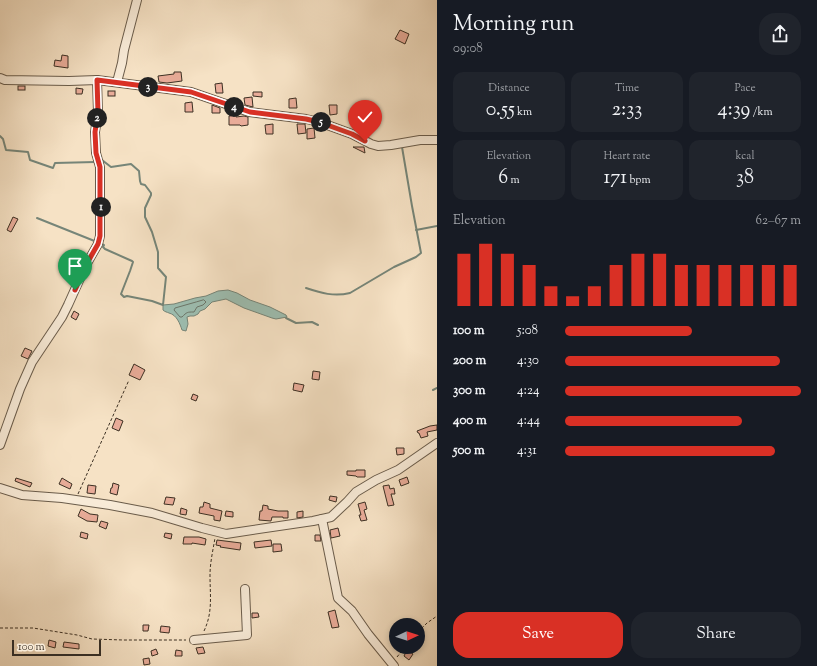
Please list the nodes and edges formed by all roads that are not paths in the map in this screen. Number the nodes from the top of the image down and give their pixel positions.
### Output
1 (137, 0) edge
2 (0, 78) edge
3 (97, 80) junction
4 (117, 82) junction
5 (437, 140) edge
6 (437, 443) edge
7 (0, 445) edge
8 (0, 488) edge
9 (322, 519) junction
10 (244, 589) dead end
11 (194, 640) road end
12 (393, 665) edge

1 - 4 street
2 - 3 street
3 - 4 street
3 - 7 street
4 - 5 street
6 - 9 street
8 - 9 street
9 - 12 street
10 - 11 street

